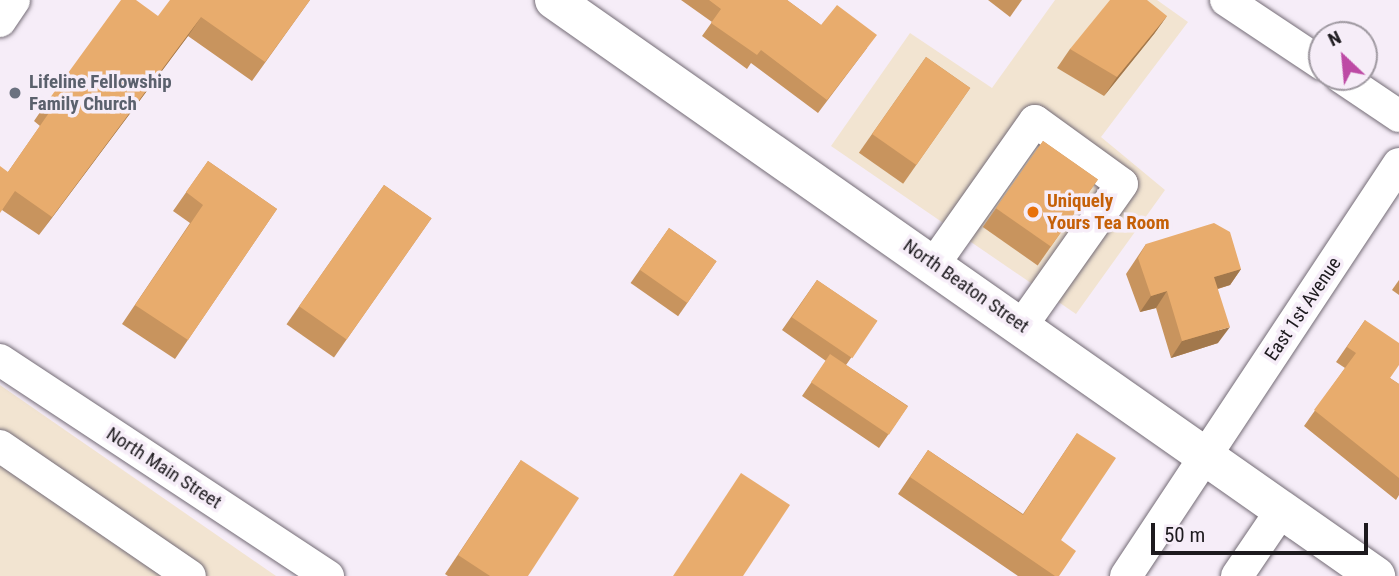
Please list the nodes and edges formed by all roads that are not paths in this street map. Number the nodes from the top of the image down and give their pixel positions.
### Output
1 (14, 0) edge
2 (554, 0) edge
3 (1226, 0) edge
4 (0, 20) edge
5 (1308, 55) edge
6 (1362, 91) edge
7 (1399, 116) edge
8 (1399, 164) edge
9 (934, 264) junction
10 (1022, 325) junction
11 (3, 369) edge
12 (0, 446) edge
13 (1208, 453) junction
14 (1283, 508) junction
15 (190, 576) edge
16 (327, 576) edge
17 (1126, 576) edge
18 (1237, 576) edge
19 (1376, 576) edge

1 - 4 street
2 - 9 main road, North Beaton Street
3 - 5 street
6 - 7 street
8 - 13 street, East 1st Avenue
9 - 10 main road, North Beaton Street
9 - 10 street
10 - 13 main road, North Beaton Street
11 - 16 street, North Main Street
12 - 15 street
13 - 14 main road, North Beaton Street
13 - 17 street, East 1st Avenue
14 - 18 street
14 - 19 main road, North Beaton Street

